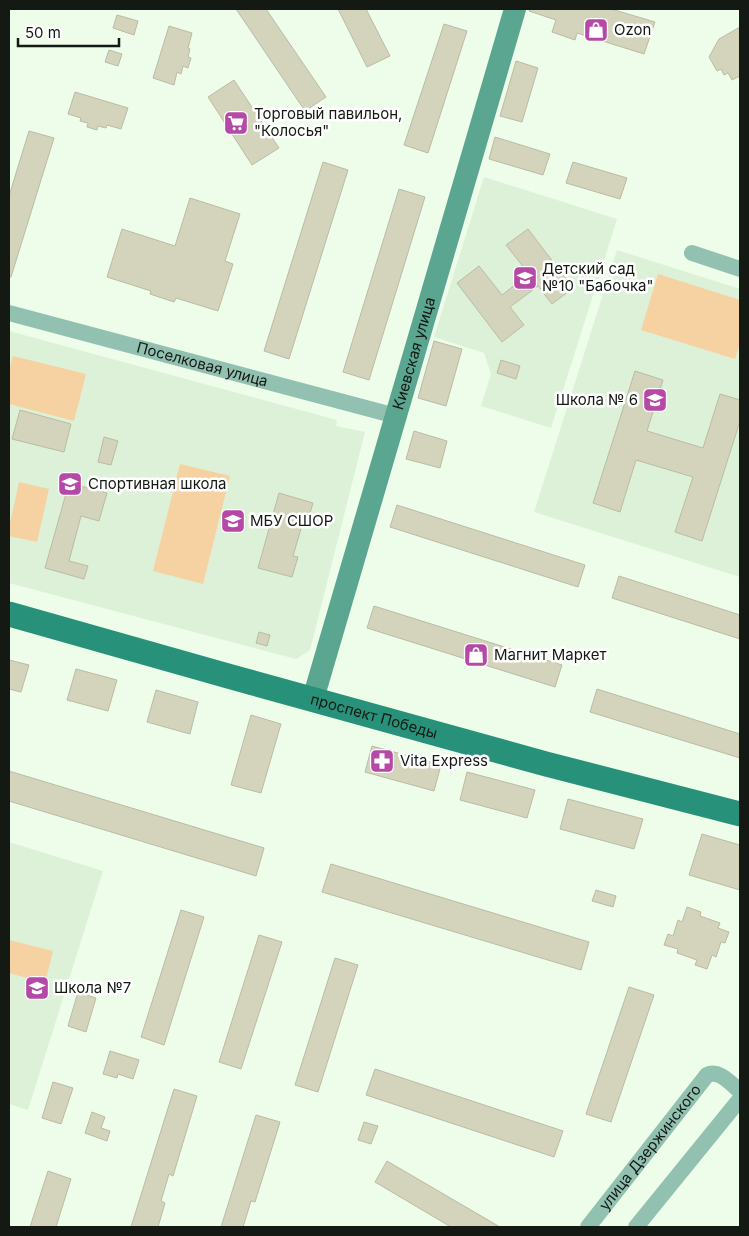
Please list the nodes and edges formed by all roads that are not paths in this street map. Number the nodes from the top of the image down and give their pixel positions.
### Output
1 (515, 9) edge
2 (692, 253) dead end
3 (740, 269) edge
4 (9, 313) edge
5 (396, 416) junction
6 (9, 614) edge
7 (314, 700) junction
8 (740, 814) edge
9 (740, 1091) edge
10 (740, 1099) edge
11 (588, 1227) edge
12 (636, 1227) edge

1 - 5 main road, Киевская улица
2 - 3 street
4 - 5 street, Поселковая улица
5 - 7 main road, Киевская улица
6 - 7 main road, проспект Победы
7 - 8 main road, проспект Победы
9 - 11 street, улица Дзержинского
10 - 12 street

